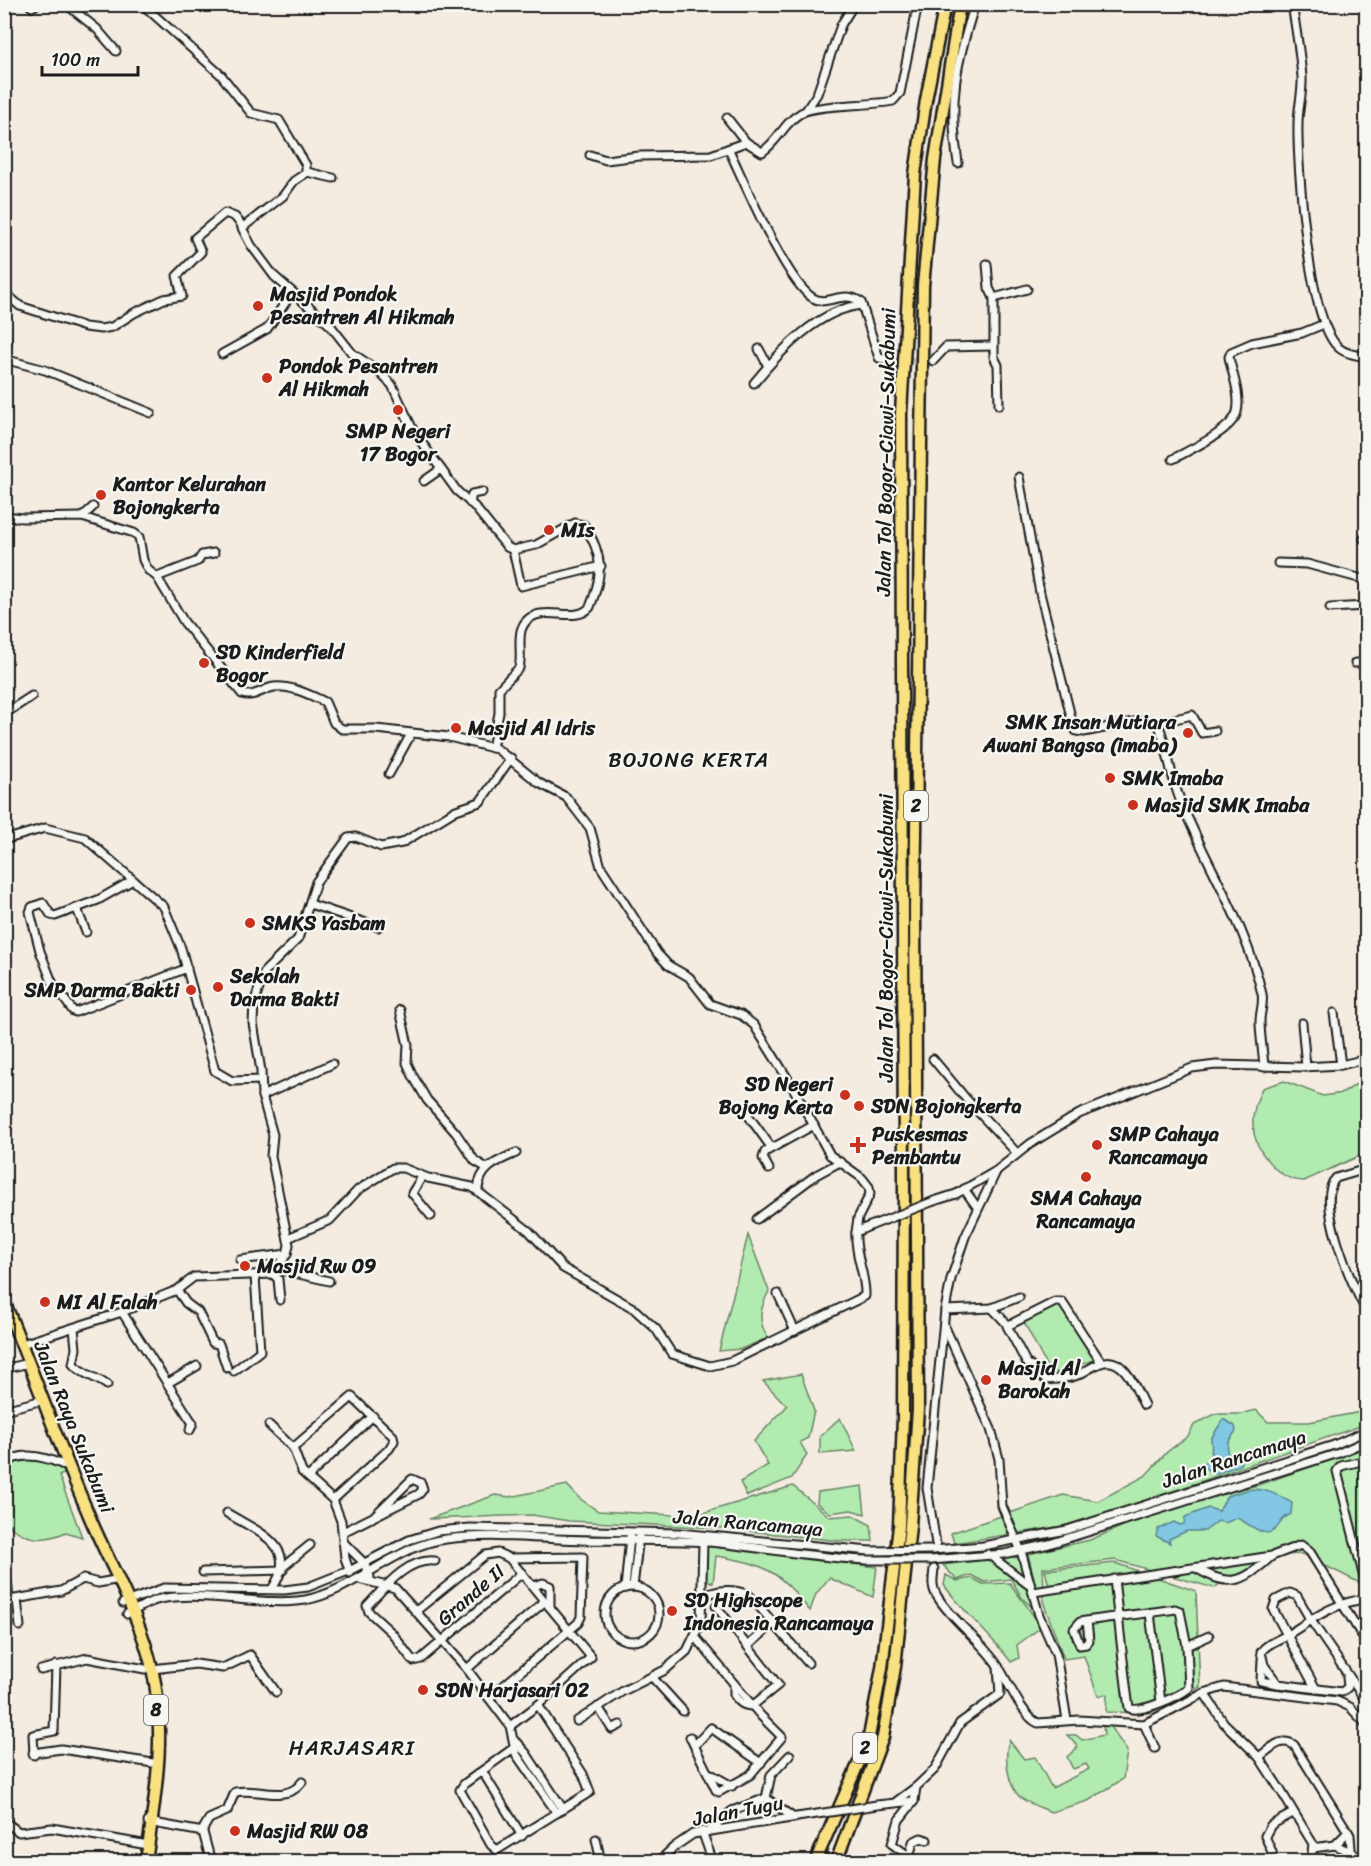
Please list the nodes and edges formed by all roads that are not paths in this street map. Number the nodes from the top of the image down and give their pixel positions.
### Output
1 (29, 4) edge
2 (37, 4) edge
3 (66, 4) edge
4 (142, 4) edge
5 (854, 4) edge
6 (918, 4) edge
7 (945, 4) edge
8 (960, 4) edge
9 (975, 4) edge
10 (1292, 4) edge
11 (116, 51) dead end
12 (807, 110) junction
13 (727, 118) dead end
14 (746, 142) junction
15 (729, 150) junction
16 (590, 155) dead end
17 (958, 163) dead end
18 (307, 172) junction
19 (333, 178) dead end
20 (243, 227) junction
21 (987, 264) dead end
22 (1027, 290) dead end
23 (4, 292) edge
24 (292, 293) junction
25 (994, 298) junction
26 (862, 305) junction
27 (1324, 324) junction
28 (4, 325) edge
29 (993, 346) junction
30 (759, 349) dead end
31 (222, 354) dead end
32 (1366, 357) edge
33 (4, 358) edge
34 (890, 360) dead end
35 (933, 361) tunnel mouth
36 (768, 366) junction
37 (754, 383) dead end
38 (999, 405) dead end
39 (151, 413) dead end
40 (1173, 459) dead end
41 (441, 469) junction
42 (1019, 477) dead end
43 (424, 482) dead end
44 (482, 492) dead end
45 (471, 503) junction
46 (93, 507) dead end
47 (4, 516) edge
48 (82, 517) junction
49 (513, 550) junction
50 (214, 552) dead end
51 (1278, 563) dead end
52 (601, 566) junction
53 (157, 577) junction
54 (1366, 580) edge
55 (1366, 606) edge
56 (1330, 609) dead end
57 (1355, 663) dead end
58 (1366, 663) edge
59 (32, 696) dead end
60 (4, 714) edge
61 (1158, 723) junction
62 (1215, 730) dead end
63 (411, 734) junction
64 (492, 748) junction
65 (511, 758) junction
66 (389, 774) dead end
67 (4, 840) edge
68 (133, 880) junction
69 (310, 904) junction
70 (77, 909) junction
71 (378, 927) dead end
72 (87, 932) dead end
73 (187, 968) junction
74 (400, 1010) dead end
75 (1334, 1013) dead end
76 (1302, 1023) dead end
77 (933, 1059) dead end
78 (1366, 1059) edge
79 (332, 1064) dead end
80 (1341, 1065) junction
81 (1264, 1066) junction
82 (1306, 1067) junction
83 (261, 1080) junction
84 (262, 1096) junction
85 (745, 1111) dead end
86 (814, 1125) junction
87 (771, 1147) junction
88 (516, 1153) dead end
89 (1017, 1153) junction
90 (840, 1162) junction
91 (487, 1168) junction
92 (769, 1169) dead end
93 (1366, 1169) edge
94 (996, 1171) junction
95 (422, 1177) junction
96 (478, 1189) junction
97 (964, 1189) junction
98 (977, 1207) junction
99 (431, 1216) dead end
100 (757, 1220) dead end
101 (856, 1232) junction
102 (288, 1238) junction
103 (287, 1254) junction
104 (240, 1260) dead end
105 (275, 1271) junction
106 (255, 1276) junction
107 (329, 1281) dead end
108 (177, 1290) junction
109 (778, 1294) dead end
110 (1019, 1297) dead end
111 (280, 1300) dead end
112 (4, 1301) edge
113 (992, 1308) junction
114 (945, 1310) junction
115 (1366, 1310) edge
116 (122, 1312) junction
117 (944, 1325) junction
118 (1008, 1325) junction
119 (74, 1328) junction
120 (795, 1331) junction
121 (22, 1344) junction
122 (1101, 1362) junction
123 (29, 1363) junction
124 (197, 1366) dead end
125 (4, 1369) edge
126 (168, 1383) junction
127 (106, 1385) dead end
128 (43, 1401) junction
129 (1144, 1405) dead end
130 (4, 1410) edge
131 (373, 1416) junction
132 (268, 1425) dead end
133 (190, 1430) dead end
134 (1366, 1431) edge
135 (1366, 1441) edge
136 (293, 1448) junction
137 (1366, 1460) edge
138 (4, 1464) edge
139 (70, 1468) junction
140 (308, 1477) junction
141 (333, 1500) junction
142 (227, 1513) dead end
143 (372, 1518) junction
144 (343, 1533) junction
145 (634, 1536) junction
146 (1039, 1536) junction
147 (1017, 1541) junction
148 (344, 1542) junction
149 (703, 1542) junction
150 (310, 1545) dead end
151 (983, 1546) junction
152 (1042, 1546) junction
153 (934, 1547) junction
154 (1021, 1551) junction
155 (989, 1556) junction
156 (1272, 1556) junction
157 (509, 1558) junction
158 (435, 1561) dead end
159 (364, 1563) junction
160 (111, 1566) junction
161 (1196, 1567) junction
162 (283, 1568) junction
163 (934, 1569) dead end
164 (348, 1571) junction
165 (203, 1572) dead end
166 (522, 1573) junction
167 (369, 1574) junction
168 (359, 1579) junction
169 (1114, 1579) junction
170 (7, 1580) dead end
171 (115, 1580) junction
172 (373, 1582) junction
173 (389, 1585) junction
174 (1029, 1585) junction
175 (533, 1586) junction
176 (1366, 1586) edge
177 (633, 1587) junction
178 (625, 1588) junction
179 (272, 1589) junction
180 (1034, 1592) junction
181 (703, 1598) junction
182 (1366, 1599) edge
183 (10, 1600) edge
184 (1344, 1602) junction
185 (548, 1604) junction
186 (716, 1606) dead end
187 (128, 1607) junction
188 (416, 1611) junction
189 (1150, 1612) junction
190 (1119, 1618) junction
191 (1310, 1619) junction
192 (1087, 1621) dead end
193 (773, 1624) junction
194 (20, 1626) dead end
195 (569, 1630) junction
196 (1287, 1635) junction
197 (1209, 1636) dead end
198 (696, 1638) junction
199 (442, 1641) junction
200 (1366, 1642) edge
201 (749, 1645) junction
202 (1187, 1646) junction
203 (808, 1662) dead end
204 (56, 1665) junction
205 (998, 1666) junction
206 (149, 1669) junction
207 (466, 1669) junction
208 (41, 1670) dead end
209 (1347, 1675) junction
210 (652, 1677) junction
211 (1316, 1689) junction
212 (276, 1692) dead end
213 (1204, 1693) junction
214 (489, 1698) junction
215 (1366, 1701) edge
216 (1161, 1702) junction
217 (538, 1705) junction
218 (752, 1706) junction
219 (598, 1707) junction
220 (683, 1711) dead end
221 (1067, 1720) junction
222 (577, 1721) dead end
223 (1144, 1724) junction
224 (1366, 1724) edge
225 (620, 1725) dead end
226 (510, 1726) junction
227 (690, 1737) dead end
228 (24, 1740) dead end
229 (33, 1740) junction
230 (515, 1744) junction
231 (695, 1745) junction
232 (1155, 1748) dead end
233 (790, 1755) dead end
234 (1259, 1757) junction
235 (153, 1763) junction
236 (761, 1763) junction
237 (482, 1771) junction
238 (709, 1773) junction
239 (302, 1782) dead end
240 (732, 1786) junction
241 (915, 1787) junction
242 (766, 1798) junction
243 (897, 1801) junction
244 (914, 1801) junction
245 (560, 1811) junction
246 (1293, 1813) junction
247 (795, 1817) junction
248 (4, 1821) edge
249 (151, 1823) junction
250 (711, 1829) junction
251 (202, 1831) junction
252 (702, 1831) junction
253 (1348, 1832) junction
254 (522, 1836) junction
255 (596, 1839) dead end
256 (927, 1840) dead end
257 (1335, 1845) junction
258 (145, 1846) junction
259 (1313, 1848) junction
260 (1352, 1857) edge
261 (908, 1860) edge
262 (140, 1862) edge
263 (146, 1862) edge
264 (212, 1862) edge
265 (601, 1862) edge
266 (658, 1862) edge
267 (713, 1862) edge
268 (815, 1862) edge
269 (836, 1862) edge
270 (1271, 1862) edge
271 (1311, 1862) edge

1 - 2 street
3 - 11 street
4 - 18 street
5 - 12 street
6 - 12 street
7 - 268 highway, Jalan Tol Bogor–Ciawi–Sukabumi / 2
8 - 269 highway, Jalan Tol Bogor–Ciawi–Sukabumi / 2
9 - 17 street
10 - 27 street
12 - 14 street
13 - 14 street
14 - 15 street
15 - 16 street
15 - 26 street
18 - 19 street
18 - 20 street
20 - 23 street
20 - 24 street
21 - 25 street
22 - 25 street
24 - 31 street
24 - 41 street
25 - 29 street
26 - 34 street
26 - 36 street
27 - 32 street
27 - 40 street
28 - 33 street
29 - 35 street
29 - 38 street
30 - 36 street
33 - 39 street
36 - 37 street
41 - 43 street
41 - 45 street
42 - 61 street
44 - 45 street
45 - 49 street
46 - 48 street
47 - 48 street
48 - 53 street
49 - 52 street
49 - 52 street
50 - 53 street
51 - 54 street
52 - 64 street
53 - 63 street
55 - 56 street
57 - 58 street
59 - 60 street
61 - 62 street
61 - 81 street
63 - 64 street
63 - 66 street
64 - 65 street
65 - 69 street
65 - 86 street
67 - 68 street
68 - 70 street
68 - 73 street
69 - 71 street
69 - 83 street
70 - 72 street
70 - 73 street
73 - 83 street
74 - 91 street
75 - 80 street
76 - 82 street
77 - 89 street
78 - 80 street
79 - 84 street
80 - 82 street
81 - 82 street
81 - 89 street
83 - 84 street
84 - 102 street
85 - 87 street
86 - 87 street
86 - 90 street
87 - 92 street
88 - 91 street
89 - 94 street
90 - 100 street
90 - 101 street
91 - 96 street
93 - 115 street
94 - 97 street
94 - 98 street
95 - 96 street
95 - 99 street
95 - 102 street
96 - 120 street
97 - 98 street
97 - 101 street, bridge
98 - 114 street
101 - 120 street
102 - 103 street
103 - 104 street
103 - 105 street
105 - 106 street
105 - 107 street
105 - 111 street
106 - 108 street
106 - 108 street
108 - 116 street
109 - 120 street
110 - 113 street
112 - 121 highway, Jalan Raya Sukabumi / 8
113 - 114 street
113 - 118 street
114 - 117 street
116 - 119 street
116 - 126 street
117 - 147 street
117 - 153 street
118 - 122 street
118 - 122 street
119 - 121 street
119 - 127 street
121 - 123 highway, Jalan Raya Sukabumi / 8
122 - 129 street
123 - 125 street
123 - 128 highway, Jalan Raya Sukabumi / 8
124 - 126 street
126 - 133 street
128 - 130 street
128 - 139 highway, Jalan Raya Sukabumi / 8
131 - 136 street
131 - 140 street
131 - 141 street
132 - 136 street
134 - 146 street, Jalan Rancamaya
135 - 152 street, Jalan Rancamaya
136 - 140 street
137 - 176 street
138 - 139 street
139 - 160 highway, Jalan Raya Sukabumi / 8
140 - 141 street
141 - 144 street
142 - 162 street
143 - 143 street
143 - 144 street
144 - 148 street
145 - 149 street, Jalan Rancamaya
145 - 153 street, Jalan Rancamaya, bridge
145 - 159 street, Jalan Rancamaya
145 - 167 street, Jalan Rancamaya
145 - 177 street
145 - 178 street
146 - 147 street, Jalan Rancamaya
146 - 152 street
147 - 151 street, Jalan Rancamaya
147 - 154 street
148 - 159 street
148 - 164 street
149 - 155 street, Jalan Rancamaya, bridge
149 - 181 street
150 - 162 street
151 - 153 street, Jalan Rancamaya
151 - 155 street
152 - 154 street, Jalan Rancamaya
154 - 155 street, Jalan Rancamaya
154 - 174 street
155 - 174 street
156 - 161 street
156 - 161 street
156 - 184 street
157 - 166 street
157 - 188 street
157 - 195 street
158 - 173 street
159 - 164 street, Jalan Rancamaya
159 - 167 street
160 - 171 highway, Jalan Raya Sukabumi / 8
160 - 187 highway, Jalan Raya Sukabumi / 8
161 - 169 street
162 - 165 street
162 - 179 street
163 - 205 street
164 - 168 street
164 - 179 street, Jalan Rancamaya
166 - 175 street
166 - 199 street, Grande II
167 - 168 street, Jalan Rancamaya
167 - 172 street
168 - 172 street
168 - 187 street, Jalan Rancamaya
169 - 180 street
169 - 190 street
170 - 183 street
171 - 183 street
171 - 187 highway, Jalan Raya Sukabumi / 8
172 - 173 street
173 - 188 street
173 - 199 street, Grande II
174 - 180 street
175 - 185 street
175 - 185 street
177 - 178 street
177 - 178 street
179 - 187 street, Jalan Rancamaya
180 - 221 street
181 - 193 street
181 - 198 street
182 - 184 street
183 - 194 street
184 - 191 street
184 - 200 street
185 - 195 street
185 - 207 street
186 - 201 street
187 - 206 highway, Jalan Raya Sukabumi / 8
188 - 199 street
189 - 190 street
189 - 202 street
189 - 216 street
190 - 192 street
190 - 216 street
191 - 196 street
191 - 196 street
191 - 209 street
193 - 201 street
193 - 203 street
195 - 214 street
195 - 217 street
196 - 211 street
196 - 211 street
197 - 202 street
198 - 210 street
198 - 218 street
199 - 207 street
201 - 218 street
202 - 216 street
204 - 206 street
204 - 208 street
204 - 229 street
205 - 221 street
205 - 241 street
206 - 212 street
206 - 235 highway, Jalan Raya Sukabumi / 8
206 - 249 highway, Jalan Raya Sukabumi / 8
207 - 214 street
209 - 211 street
209 - 215 street
210 - 219 street
210 - 220 street
213 - 223 street
213 - 224 street
213 - 234 street
214 - 226 street
217 - 226 street
217 - 245 street
218 - 236 street
219 - 222 street
219 - 225 street
221 - 223 street
223 - 232 street
226 - 230 street
227 - 231 street
228 - 229 street
229 - 235 street
230 - 237 street
230 - 245 street
231 - 236 street
231 - 238 street
233 - 242 street
234 - 246 street
234 - 253 street
235 - 249 highway, Jalan Raya Sukabumi / 8
236 - 240 street
237 - 254 street
237 - 254 street
238 - 240 street
238 - 240 street
239 - 251 street
241 - 243 street
241 - 244 street
242 - 247 street
242 - 250 street
243 - 244 street
243 - 247 street, Jalan Tugu, bridge
244 - 261 street
245 - 254 street
246 - 259 street
246 - 270 street
247 - 250 street, Jalan Tugu
248 - 258 street
249 - 251 street
249 - 258 highway, Jalan Raya Sukabumi / 8
250 - 252 street, Jalan Tugu
251 - 264 street
252 - 266 street, Jalan Tugu
252 - 267 street
253 - 257 street
253 - 260 street
255 - 265 street
256 - 261 street
257 - 259 street
257 - 260 street
258 - 262 highway, Jalan Raya Sukabumi / 8
258 - 263 highway, Jalan Raya Sukabumi / 8
259 - 271 street

